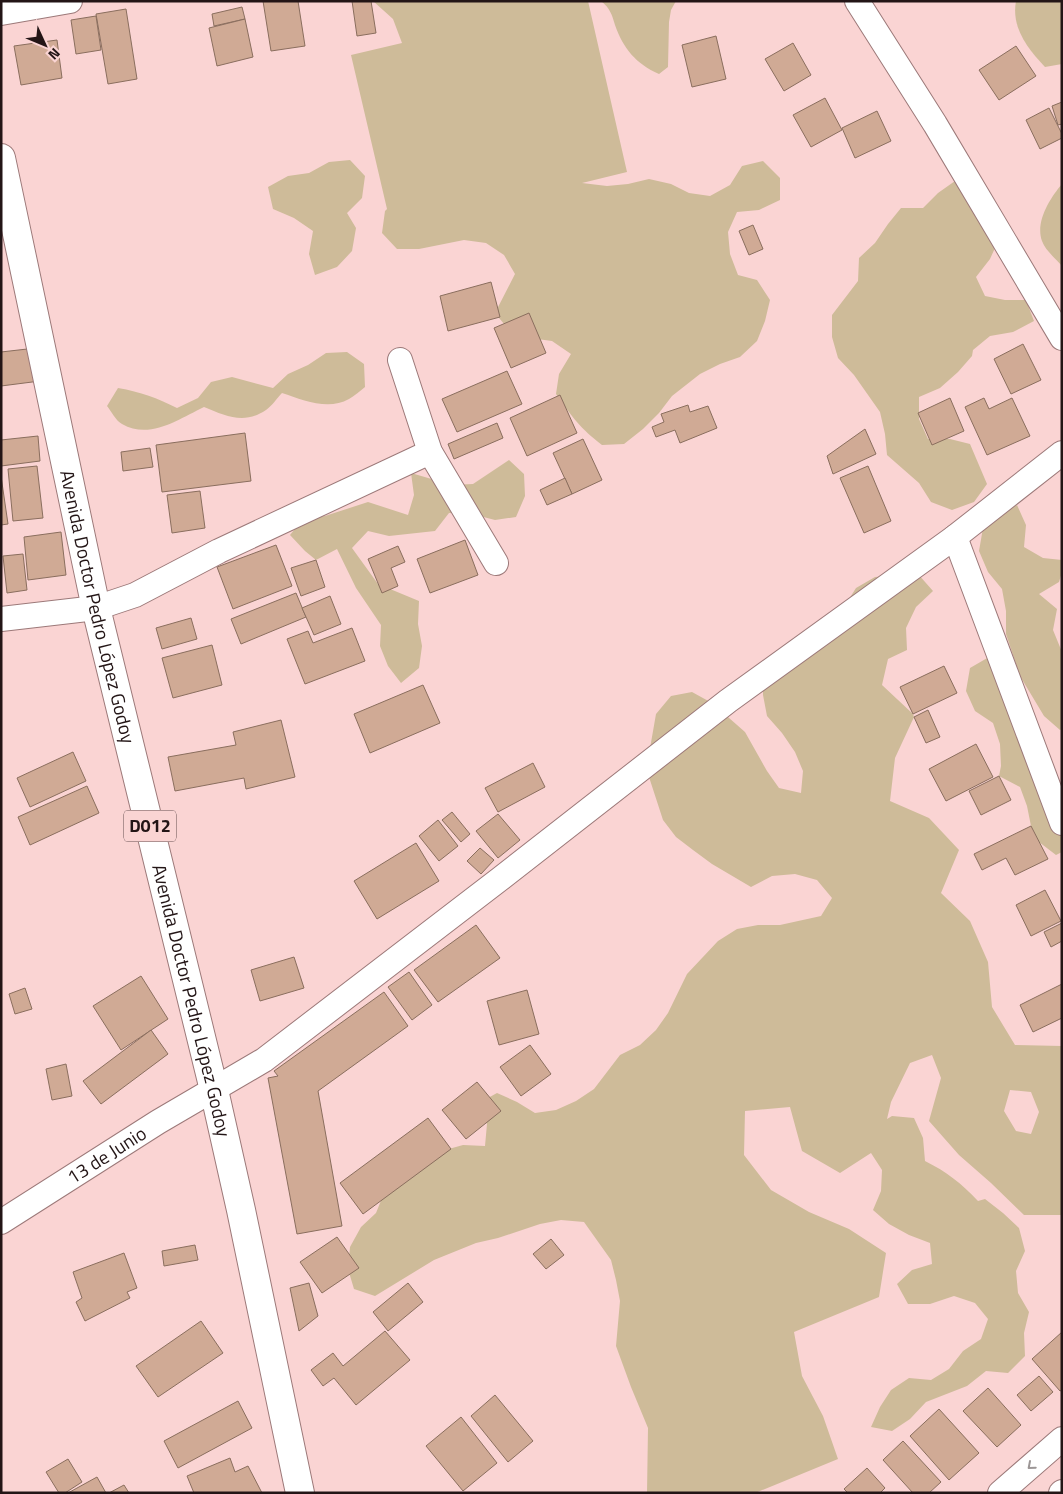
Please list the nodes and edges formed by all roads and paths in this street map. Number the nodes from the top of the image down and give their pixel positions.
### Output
1 (70, 1) edge
2 (857, 1) edge
3 (1, 13) edge
4 (1, 158) edge
5 (7, 212) edge
6 (1062, 338) edge
7 (400, 360) dead end
8 (430, 452) junction
9 (1062, 453) edge
10 (955, 537) junction
11 (496, 564) dead end
12 (96, 608) junction
13 (1, 619) edge
14 (1062, 823) edge
15 (214, 1090) junction
16 (1, 1222) edge
17 (1062, 1439) edge
18 (298, 1492) edge
19 (1000, 1493) edge

1 - 3 street
2 - 6 street
4 - 5 main road, Avenida Doctor Pedro López Godoy / D012
5 - 12 main road, Avenida Doctor Pedro López Godoy / D012
7 - 8 street
8 - 11 street
8 - 12 street
9 - 10 street, 13 de Junio
10 - 14 street
10 - 15 street, 13 de Junio
12 - 13 street
12 - 15 main road, Avenida Doctor Pedro López Godoy / D012
15 - 16 street, 13 de Junio
15 - 18 main road, Avenida Doctor Pedro López Godoy / D012
17 -> 19 street

